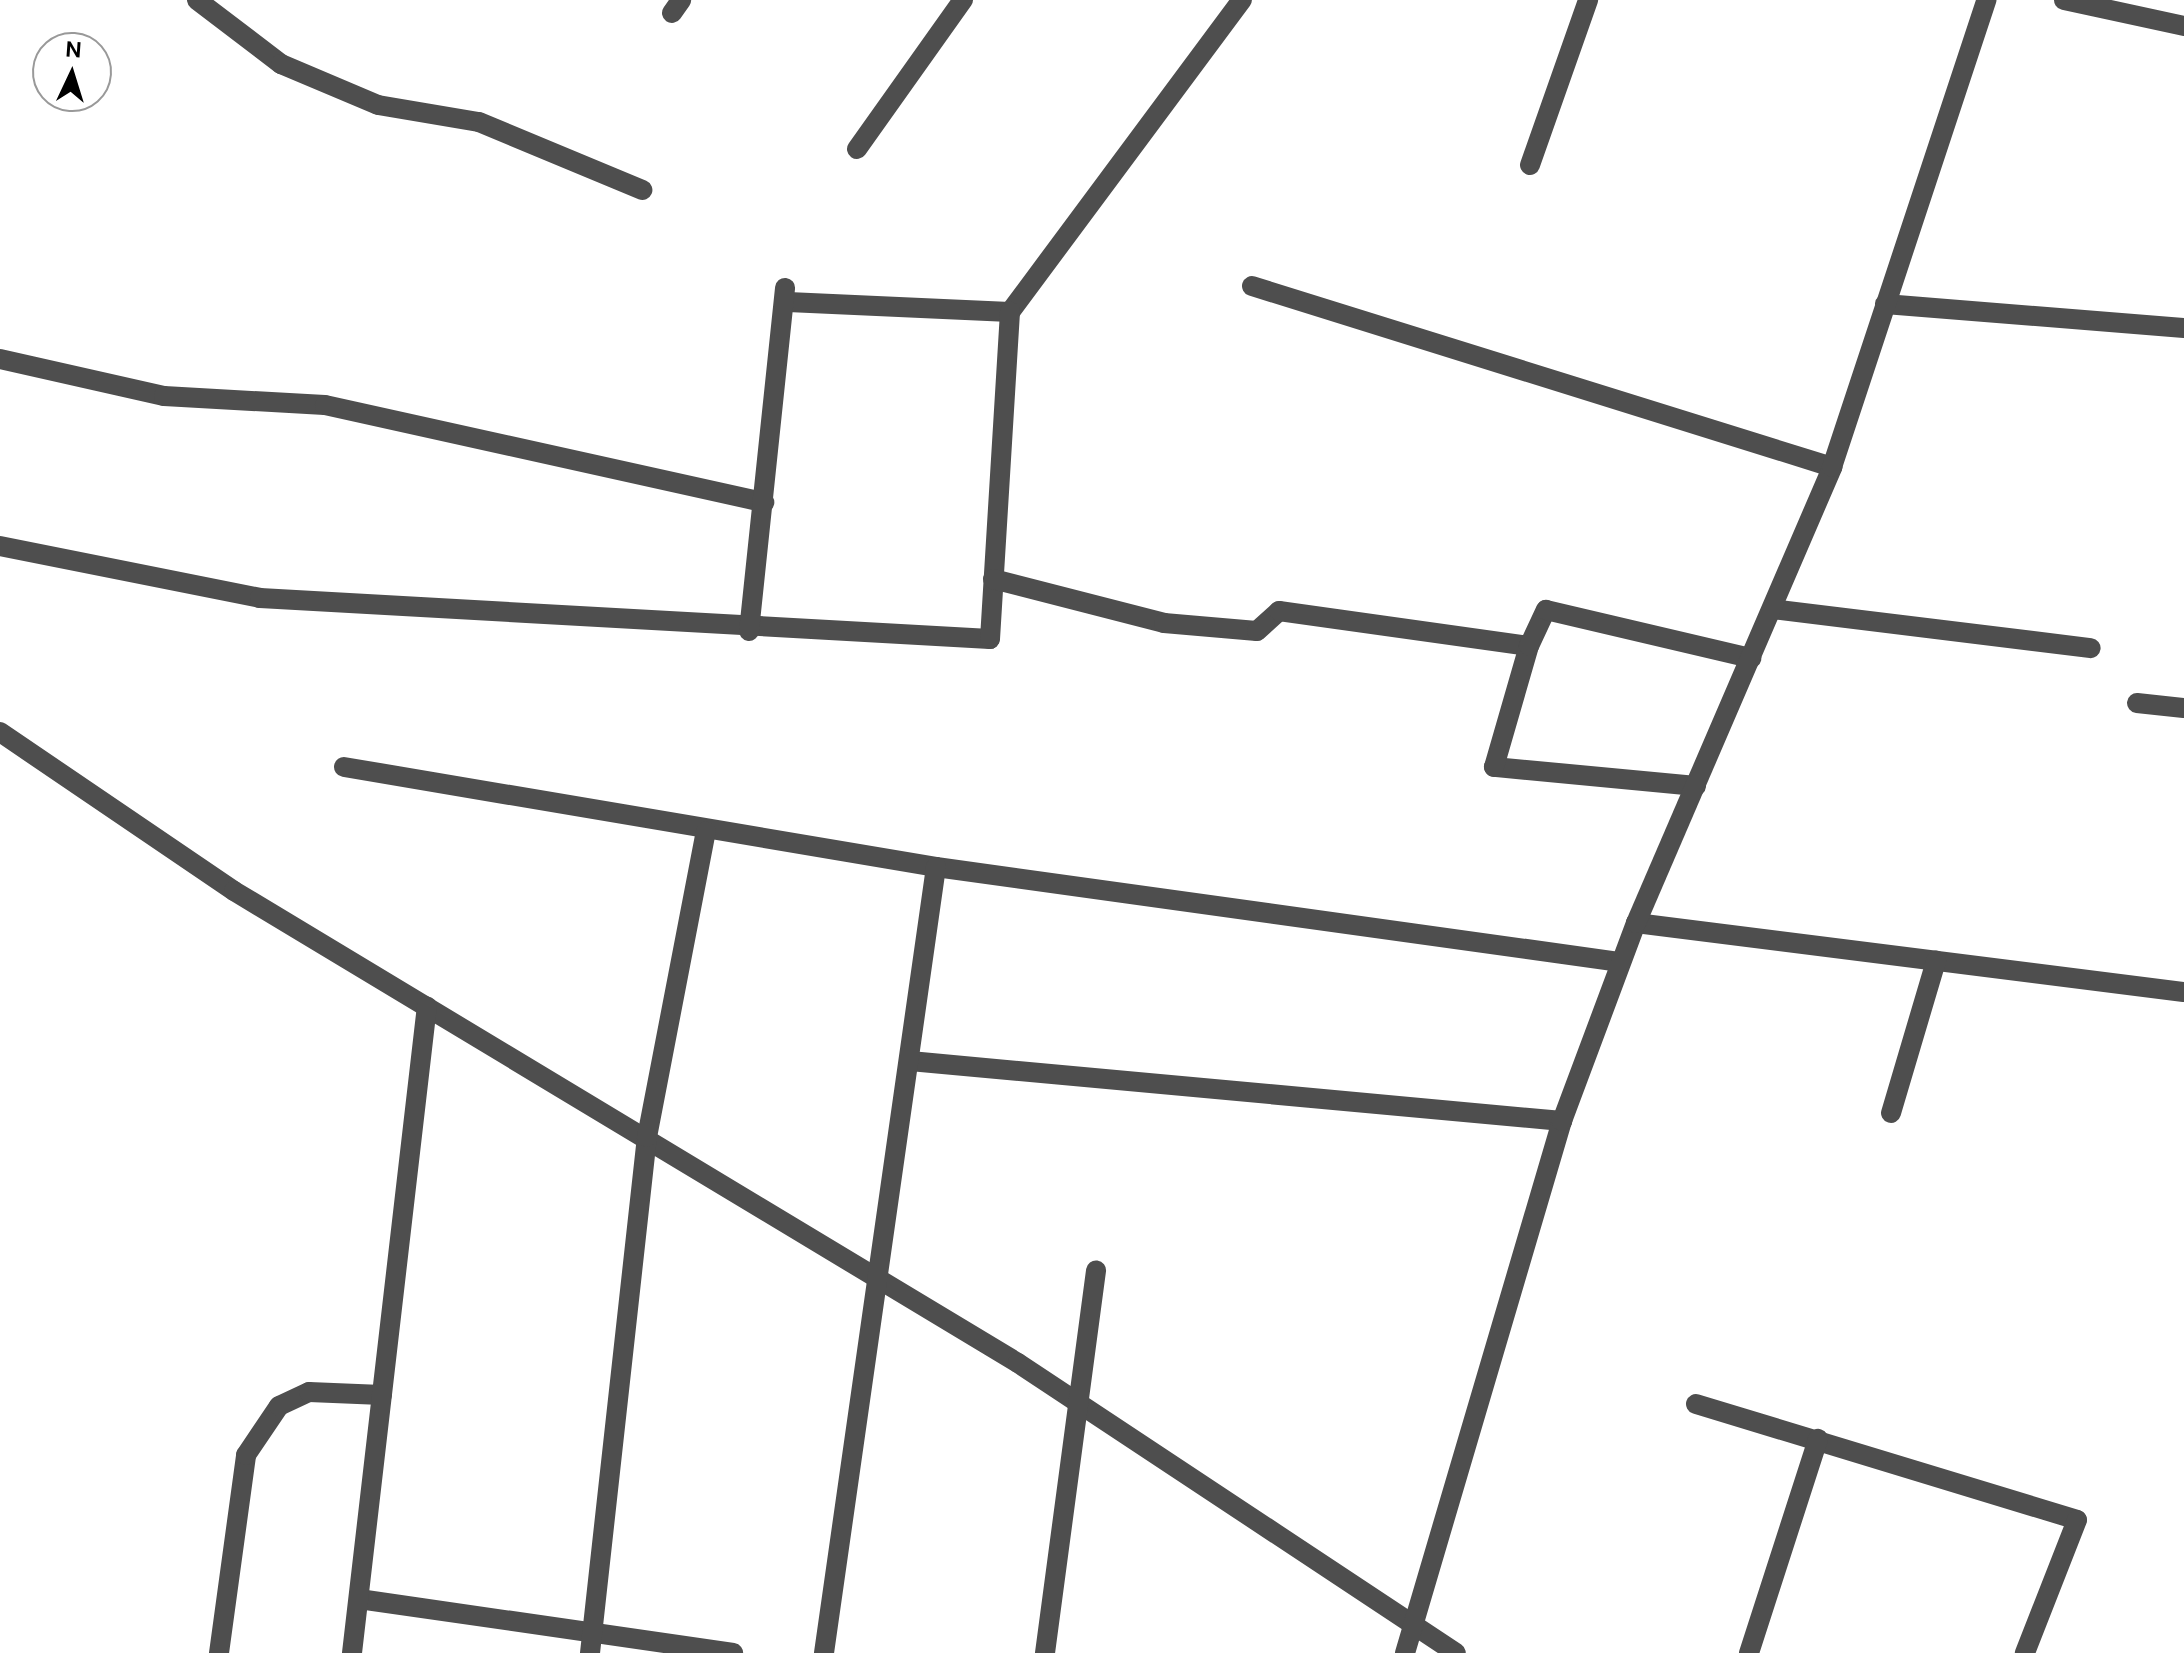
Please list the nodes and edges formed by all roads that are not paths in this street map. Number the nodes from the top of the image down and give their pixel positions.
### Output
1 (197, 0) edge
2 (963, 0) edge
3 (1242, 0) edge
4 (1588, 0) edge
5 (1986, 0) edge
6 (2064, 0) edge
7 (2184, 26) edge
8 (857, 149) dead end
9 (1530, 165) dead end
10 (642, 190) dead end
11 (1252, 286) dead end
12 (1885, 304) junction
13 (1010, 312) junction
14 (2184, 328) edge
15 (0, 359) edge
16 (1832, 467) junction
17 (764, 502) junction
18 (0, 546) edge
19 (993, 579) junction
20 (1772, 609) junction
21 (749, 631) junction
22 (1529, 646) junction
23 (2091, 648) dead end
24 (1751, 658) junction
25 (2137, 703) dead end
26 (2184, 708) edge
27 (0, 732) edge
28 (344, 767) dead end
29 (1696, 786) junction
30 (706, 832) junction
31 (936, 867) junction
32 (1636, 923) junction
33 (1936, 961) junction
34 (1620, 962) junction
35 (2184, 992) edge
36 (427, 1006) junction
37 (910, 1061) junction
38 (1891, 1113) dead end
39 (1562, 1121) junction
40 (647, 1137) junction
41 (1096, 1270) dead end
42 (872, 1280) junction
43 (382, 1395) junction
44 (1696, 1404) dead end
45 (1079, 1406) junction
46 (1818, 1439) junction
47 (359, 1599) junction
48 (1415, 1624) junction
49 (591, 1643) edge
50 (219, 1653) edge
51 (352, 1653) edge
52 (733, 1653) edge
53 (824, 1653) edge
54 (1045, 1653) edge
55 (1405, 1653) edge
56 (1456, 1653) edge
57 (1749, 1653) edge
58 (2025, 1653) edge

1 - 10 street
2 - 8 street
3 - 13 street
4 - 9 street
5 - 12 street
6 - 7 street
11 - 16 street
12 - 14 street
12 - 16 street
13 - 17 street
13 - 19 street
15 - 17 street
16 - 20 street
17 - 21 street
18 - 21 street
19 - 21 street
19 - 22 street
20 - 23 street
20 - 24 street
22 - 24 street
22 - 29 street
24 - 29 street
25 - 26 street
27 - 36 street
28 - 30 street
29 - 32 street
30 - 31 street
30 - 40 street
31 - 34 street
31 - 37 street
32 - 33 street
32 - 34 street
33 - 35 street
33 - 38 street
34 - 39 street
36 - 40 street
36 - 43 street
37 - 39 street
37 - 42 street
39 - 48 street
40 - 42 street
40 - 49 street
41 - 45 street
42 - 45 street
42 - 53 street
43 - 47 street
43 - 50 street
44 - 46 street
45 - 48 street
45 - 54 street
46 - 57 street
46 - 58 street
47 - 49 street
47 - 51 street
48 - 55 street
48 - 56 street
49 - 52 street

